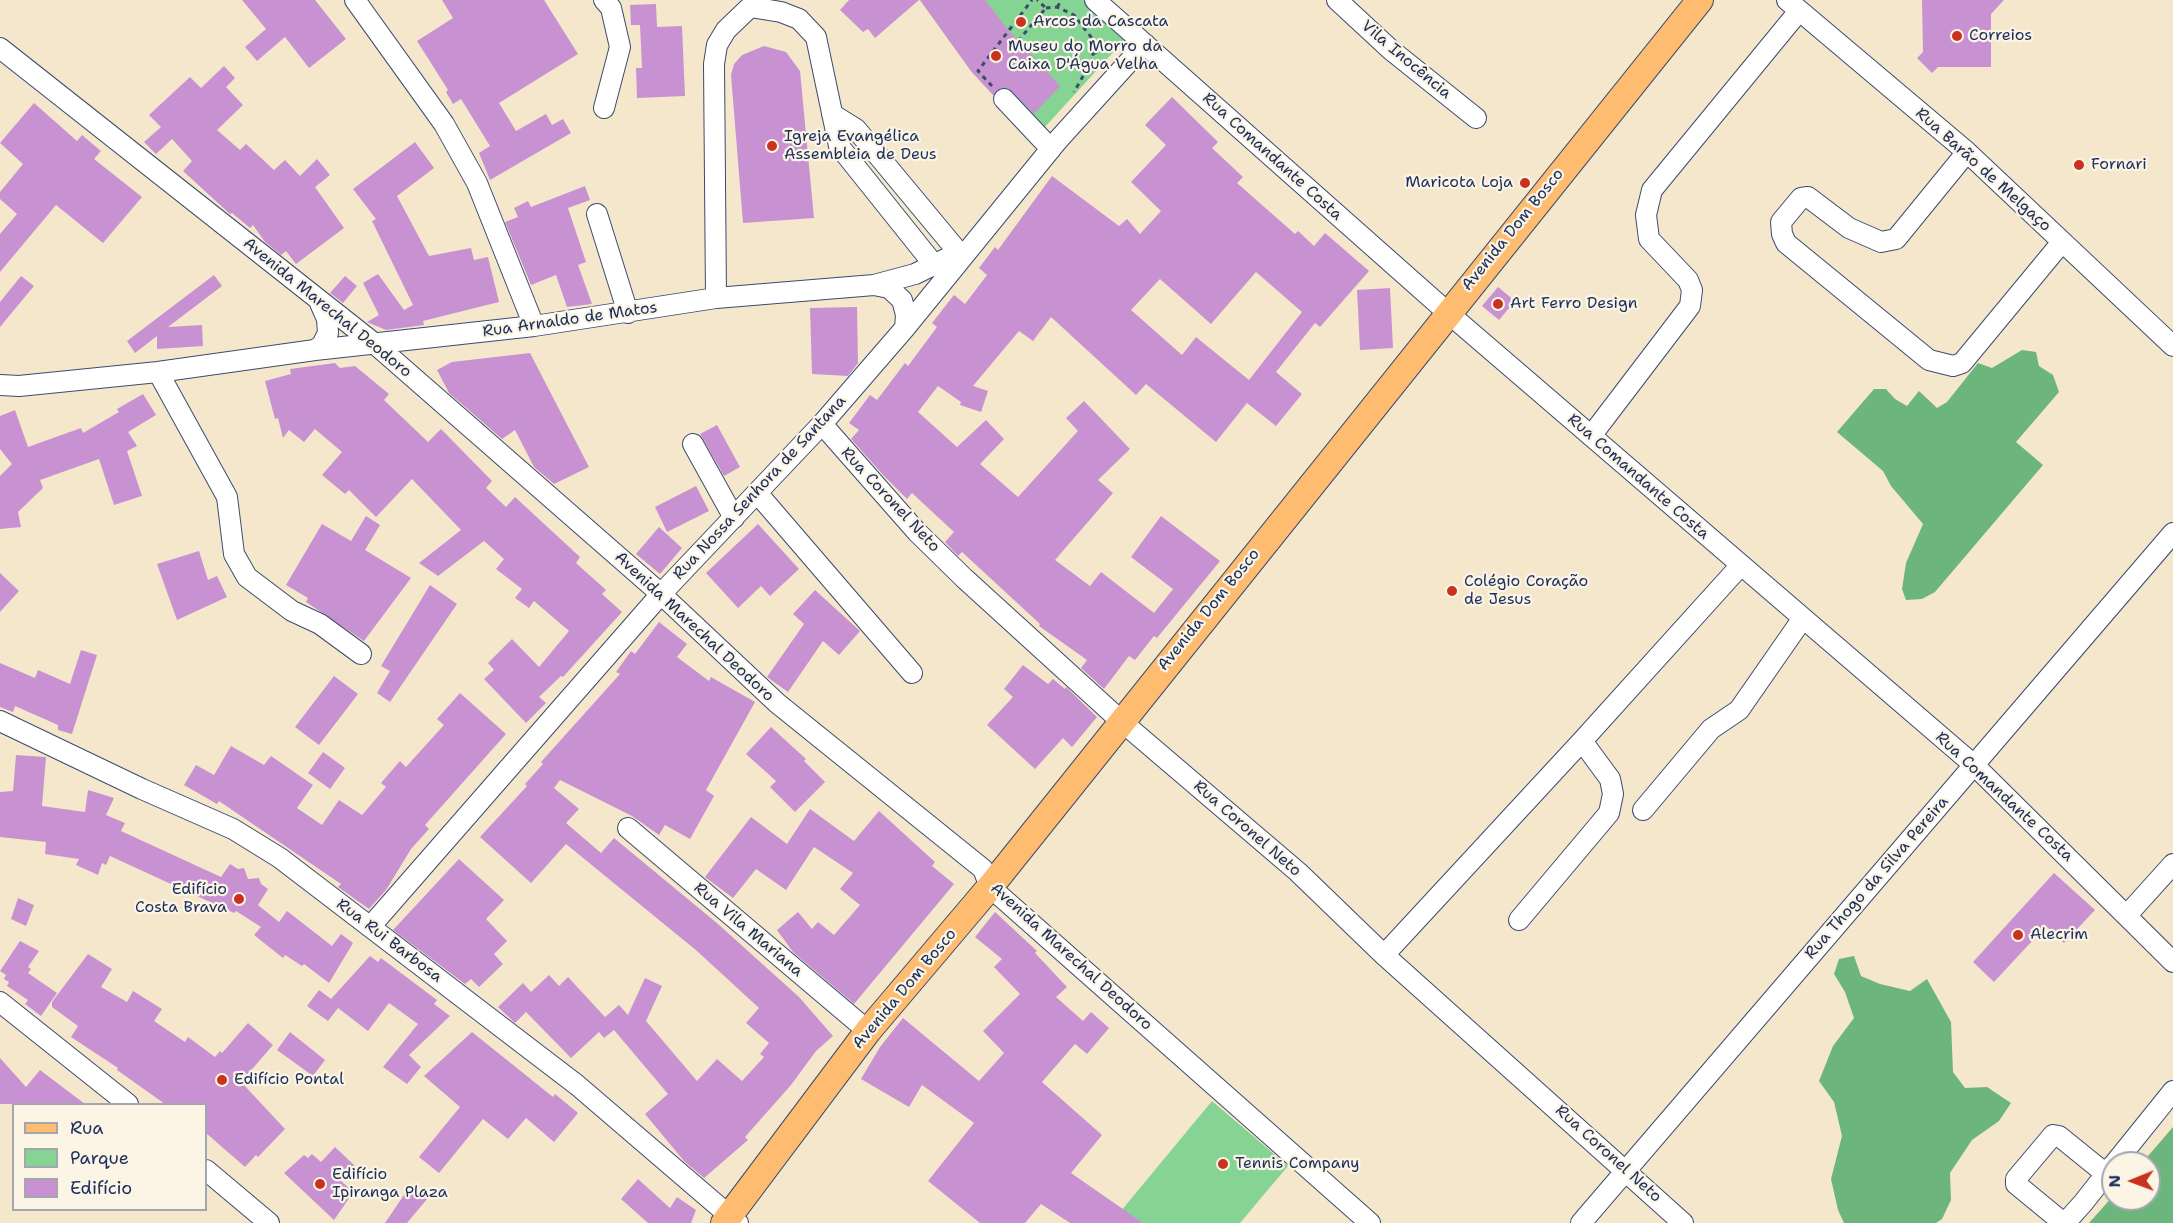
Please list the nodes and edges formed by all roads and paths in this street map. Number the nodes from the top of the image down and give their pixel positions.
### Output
1 (354, 0) edge
2 (604, 0) edge
3 (1032, 0) edge
4 (1037, 0) edge
5 (1062, 0) edge
6 (1095, 0) edge
7 (1337, 0) edge
8 (1700, 0) edge
9 (1793, 6) edge
10 (1057, 7) junction
11 (1046, 8) junction
12 (1018, 40) dead end
13 (1118, 42) dead end
14 (1145, 45) junction
15 (0, 48) edge
16 (1093, 54) junction
17 (1073, 94) dead end
18 (1004, 99) joint
19 (604, 108) dead end
20 (832, 114) junction
21 (1476, 118) dead end
22 (1050, 149) junction
23 (1967, 152) junction
24 (597, 214) dead end
25 (2062, 242) junction
26 (966, 248) junction
27 (935, 266) junction
28 (874, 285) junction
29 (716, 298) junction
30 (320, 303) junction
31 (1447, 312) junction
32 (628, 313) junction
33 (534, 326) junction
34 (905, 328) junction
35 (375, 344) junction
36 (2173, 346) edge
37 (315, 350) junction
38 (158, 372) junction
39 (9, 386) edge
40 (0, 393) edge
41 (822, 424) junction
42 (1591, 436) junction
43 (693, 444) dead end
44 (758, 494) junction
45 (734, 518) junction
46 (2173, 533) edge
47 (1741, 565) junction
48 (661, 594) junction
49 (1803, 618) junction
50 (361, 654) dead end
51 (912, 673) dead end
52 (0, 721) edge
53 (1120, 721) junction
54 (1582, 741) junction
55 (1974, 765) junction
56 (1643, 810) dead end
57 (628, 828) dead end
58 (2173, 864) edge
59 (990, 887) junction
60 (2127, 915) junction
61 (1519, 920) dead end
62 (370, 927) junction
63 (1384, 955) junction
64 (2173, 962) edge
65 (0, 1002) edge
66 (868, 1031) junction
67 (2173, 1091) edge
68 (127, 1103) edge
69 (2124, 1151) edge
70 (2111, 1167) edge
71 (1626, 1170) junction
72 (207, 1171) edge
73 (731, 1220) edge
74 (269, 1223) edge
75 (1370, 1223) edge
76 (1581, 1223) edge
77 (1683, 1223) edge

1 - 33 street
2 - 19 street
3 - 18 path
4 - 11 path
5 - 10 path
6 - 14 street, Rua Comandante Costa
7 - 21 street, Vila Inocência
8 - 31 main road, Avenida Dom Bosco
9 - 23 street, Rua Barão de Melgaço
9 - 42 street
10 - 11 path
10 - 16 path
11 - 12 path
13 - 16 path
14 - 22 street, Rua Nossa Senhora de Santana
14 - 31 street, Rua Comandante Costa
15 - 30 street, Avenida Marechal Deodoro
16 - 17 path
18 - 22 street
20 - 26 street
20 - 27 street
20 - 29 street
22 - 26 street, Rua Nossa Senhora de Santana
23 - 25 street, Rua Barão de Melgaço
23 - 25 street
24 - 32 street
25 - 36 street, Rua Barão de Melgaço
26 - 27 street, Rua Arnaldo de Matos
26 - 34 street, Rua Nossa Senhora de Santana
27 - 28 street, Rua Arnaldo de Matos
28 - 29 street, Rua Arnaldo de Matos
28 - 34 street
29 - 32 street, Rua Arnaldo de Matos
30 - 35 street, Avenida Marechal Deodoro
30 - 37 street
31 - 42 street, Rua Comandante Costa
31 - 53 main road, Avenida Dom Bosco
32 - 33 street, Rua Arnaldo de Matos
33 - 35 street, Rua Arnaldo de Matos
34 - 41 street, Rua Nossa Senhora de Santana
35 - 37 street, Rua Arnaldo de Matos
35 - 48 street, Avenida Marechal Deodoro
37 - 38 street, Rua Arnaldo de Matos
38 - 39 street, Rua Arnaldo de Matos
38 - 50 street
39 - 40 street, Rua Arnaldo de Matos
41 - 44 street, Rua Nossa Senhora de Santana
41 - 53 street, Rua Coronel Neto
42 - 47 street, Rua Comandante Costa
43 - 45 street
44 - 45 street, Rua Nossa Senhora de Santana
44 - 51 street
45 - 48 street, Rua Nossa Senhora de Santana
46 - 55 street, Rua Thogo da Silva Pereira
47 - 49 street, Rua Comandante Costa
47 - 54 street
48 - 59 street, Avenida Marechal Deodoro
48 - 62 street, Rua Nossa Senhora de Santana
49 - 55 street, Rua Comandante Costa
49 - 56 street
52 - 62 street, Rua Rui Barbosa
53 - 59 main road, Avenida Dom Bosco
53 - 63 street, Rua Coronel Neto
54 - 61 street
54 - 63 street
55 - 60 street, Rua Comandante Costa
55 - 71 street, Rua Thogo da Silva Pereira
57 - 66 street, Rua Vila Mariana
58 - 60 street
59 - 66 main road, Avenida Dom Bosco
59 - 75 street, Avenida Marechal Deodoro
60 - 64 street, Rua Comandante Costa
62 - 73 street, Rua Rui Barbosa
63 - 71 street, Rua Coronel Neto
65 - 68 street
66 - 73 main road, Avenida Dom Bosco
67 - 69 street
70 - 70 street
71 - 76 street, Rua Thogo da Silva Pereira
71 - 77 street, Rua Coronel Neto
72 - 74 street

